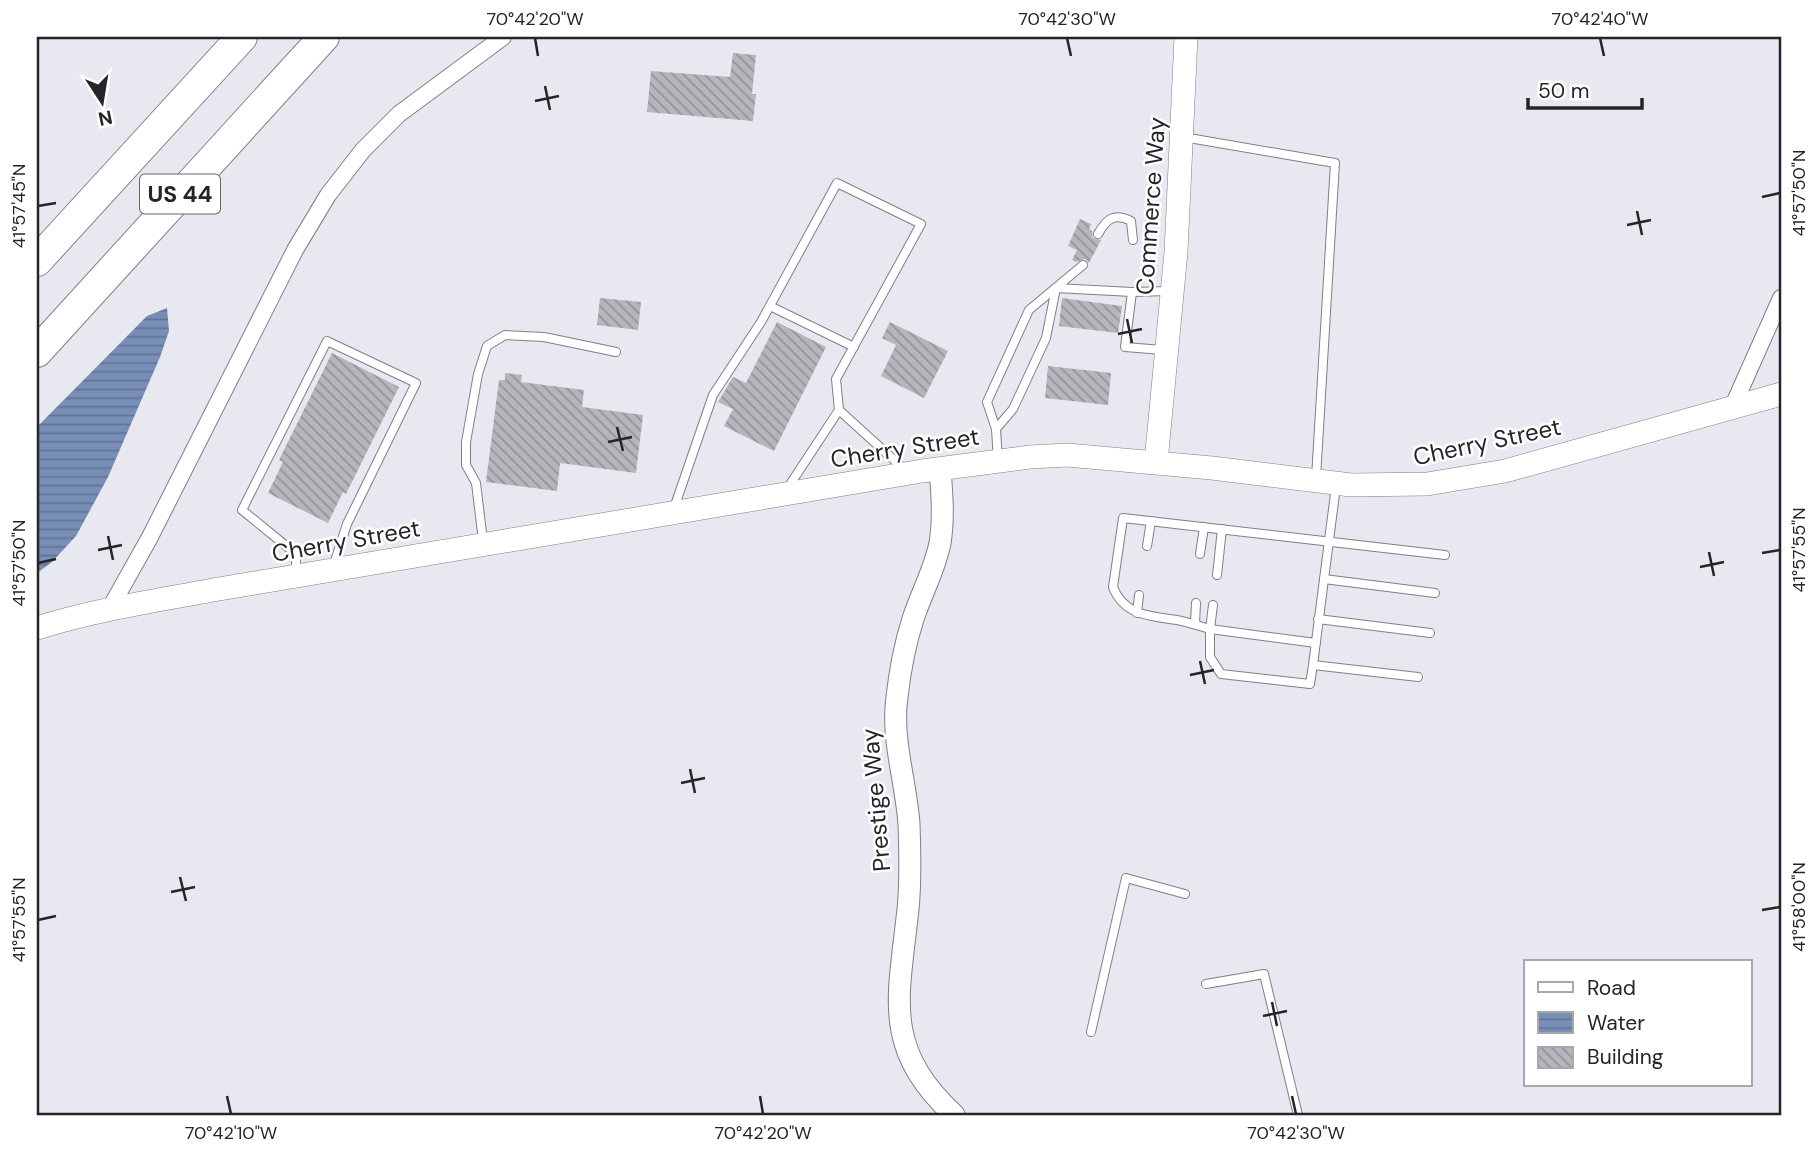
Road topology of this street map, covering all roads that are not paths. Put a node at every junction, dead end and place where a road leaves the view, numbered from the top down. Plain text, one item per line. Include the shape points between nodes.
1 (242, 37) edge
2 (324, 37) edge
3 (503, 37) edge
4 (1186, 37) edge
5 (1182, 137) junction
6 (1098, 234) dead end
7 (1133, 240) dead end
8 (37, 261) edge
9 (1083, 265) dead end
10 (1056, 288) junction
11 (1172, 291) junction
12 (1132, 292) junction
13 (1781, 298) edge
14 (770, 306) junction
15 (854, 347) junction
16 (1166, 350) junction
17 (37, 352) edge
18 (616, 352) dead end
19 (1781, 394) edge
20 (1732, 406) junction
21 (839, 410) junction
22 (996, 429) junction
23 (998, 461) junction
24 (1156, 462) junction
25 (940, 469) junction
26 (909, 474) junction
27 (1326, 482) junction
28 (784, 494) junction
29 (672, 513) junction
30 (1150, 521) junction
31 (1203, 527) junction
32 (1222, 529) junction
33 (1329, 540) junction
34 (483, 544) junction
35 (1147, 546) dead end
36 (1200, 554) dead end
37 (1445, 555) dead end
38 (332, 570) junction
39 (1217, 575) dead end
40 (296, 576) junction
41 (1324, 579) junction
42 (1435, 593) dead end
43 (1139, 596) dead end
44 (1196, 603) dead end
45 (1213, 605) dead end
46 (109, 610) junction
47 (1137, 613) junction
48 (1318, 619) junction
49 (1195, 624) junction
50 (37, 628) edge
51 (1210, 629) junction
52 (1430, 634) dead end
53 (1316, 643) junction
54 (1313, 665) junction
55 (1418, 677) dead end
56 (1185, 894) dead end
57 (1206, 984) dead end
58 (1091, 1032) dead end
59 (954, 1115) edge
60 (1298, 1115) edge

1 - 8 highway, US 44
2 - 17 highway, US 44
3 - 46 street via 399,114 328,195 295,250
4 - 5 main road, Commerce Way
5 - 11 main road, Commerce Way
5 - 27 lane via 1335,163
6 - 7 lane via 1104,223 1122,217 1131,221
9 - 10 lane
10 - 12 lane
10 - 22 lane via 1046,338 1013,409
10 - 22 lane via 1029,310 987,402
11 - 12 lane
11 - 16 main road, Commerce Way
12 - 16 lane via 1125,347
13 - 20 street
14 - 15 lane
14 - 15 lane via 837,183 921,224
14 - 29 lane via 713,395
15 - 21 lane via 836,379
16 - 24 main road, Commerce Way
18 - 34 lane via 544,337 505,335 487,346 466,442 466,465 476,483
19 - 20 main road, Cherry Street
20 - 27 main road, Cherry Street via 1475,477 1395,486
21 - 26 lane
21 - 28 lane
22 - 23 lane
23 - 24 main road, Cherry Street via 1067,455
23 - 25 main road, Cherry Street
24 - 27 main road, Cherry Street
25 - 26 main road, Cherry Street
25 - 59 street, Prestige Way via 940,544 903,655 895,712 910,850 898,1003 916,1070
26 - 28 main road, Cherry Street
27 - 33 lane
28 - 29 main road, Cherry Street
29 - 34 main road, Cherry Street
30 - 31 lane
30 - 35 lane
30 - 47 lane via 1123,518 1114,587 1126,606
31 - 32 lane
31 - 36 lane
32 - 33 lane
32 - 39 lane
33 - 37 lane
33 - 41 lane
34 - 38 main road, Cherry Street
38 - 40 main road, Cherry Street
38 - 40 lane via 347,524 416,383 327,341 242,510 296,554
40 - 46 main road, Cherry Street
41 - 42 lane
41 - 48 lane
43 - 47 lane
44 - 49 lane
45 - 51 lane
46 - 50 main road, Cherry Street
47 - 49 lane
48 - 52 lane
48 - 53 lane
49 - 51 lane
51 - 53 lane
51 - 54 lane via 1210,657 1221,674 1310,684
53 - 54 lane
54 - 55 lane
56 - 58 lane via 1126,878
57 - 60 lane via 1264,974

